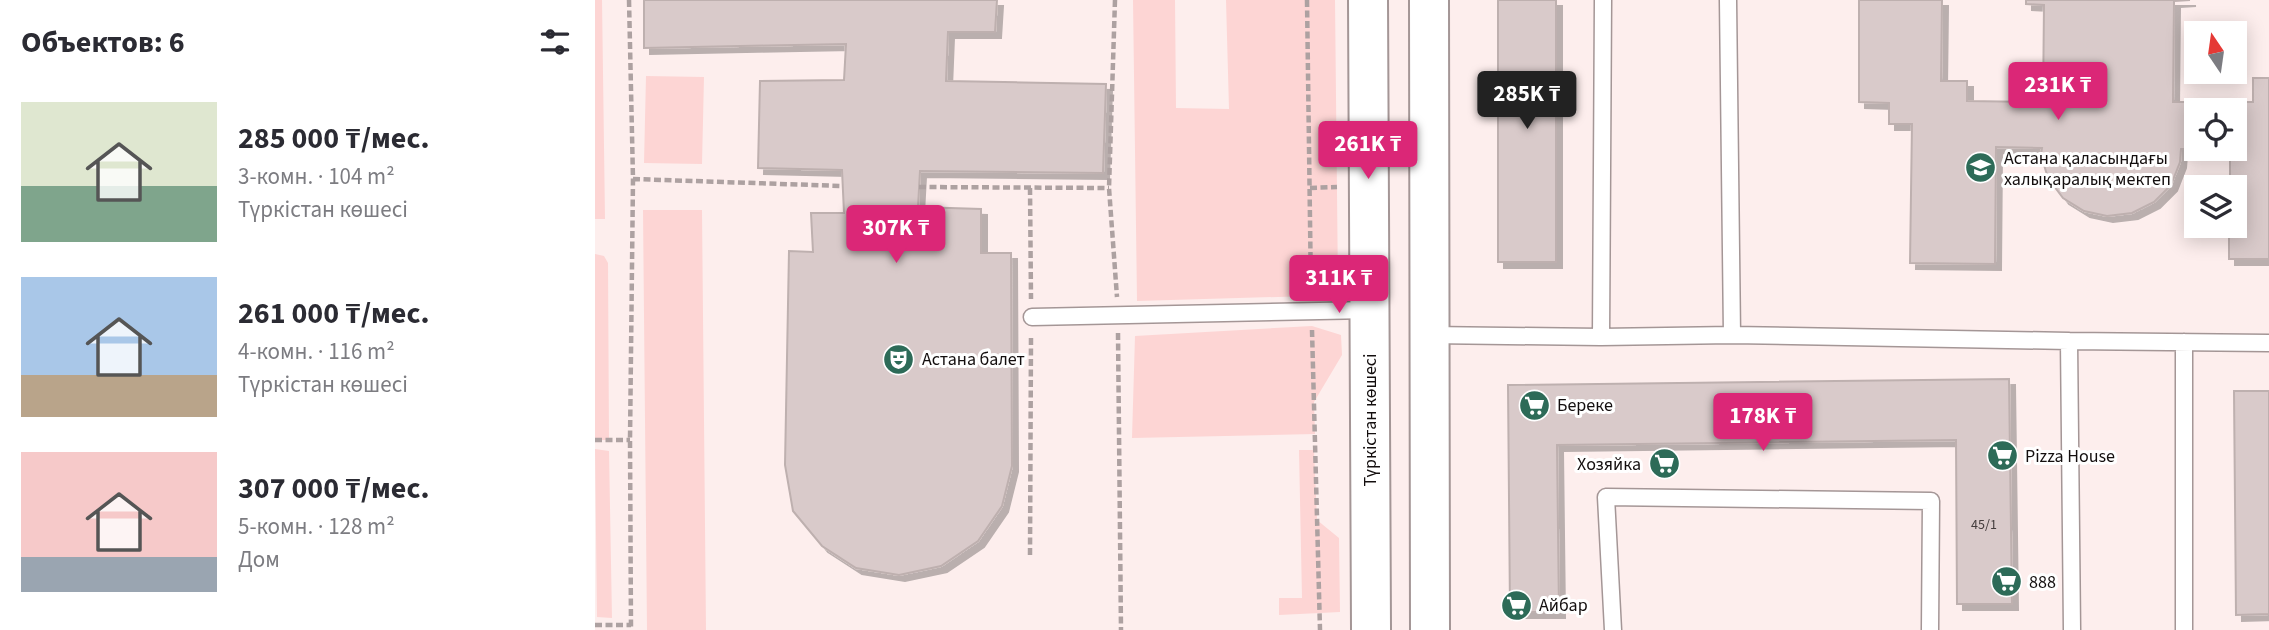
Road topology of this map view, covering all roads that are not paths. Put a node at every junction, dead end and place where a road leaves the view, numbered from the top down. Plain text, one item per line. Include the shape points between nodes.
1 (1369, 0) edge
2 (1429, 0) edge
3 (1603, 0) edge
4 (1728, 0) edge
5 (1369, 114) junction
6 (1429, 158) junction
7 (1369, 235) junction
8 (1429, 251) junction
9 (1369, 310) junction
10 (1031, 317) road end
11 (1429, 335) junction
12 (1732, 335) junction
13 (1601, 337) junction
14 (2069, 341) junction
15 (2184, 342) junction
16 (2269, 342) edge
17 (1371, 630) edge
18 (1430, 630) edge
19 (1613, 630) edge
20 (1930, 630) edge
21 (2072, 630) edge
22 (2184, 630) edge

1 - 5 main road, Түркістан көшесі
2 - 6 main road
3 - 13 lane
4 - 12 lane
5 - 6 main road via 1378,153 1403,162
5 - 7 main road, Түркістан көшесі
6 - 8 main road
7 - 8 main road via 1398,217 1417,223
7 - 9 main road, Түркістан көшесі
8 - 11 main road
9 - 10 lane
9 - 17 main road, Түркістан көшесі
11 - 13 lane
11 - 18 main road
12 - 13 lane
12 - 14 lane
14 - 15 lane
14 - 21 lane
15 - 16 lane
15 - 22 lane
19 - 20 lane via 1607,497 1931,501

